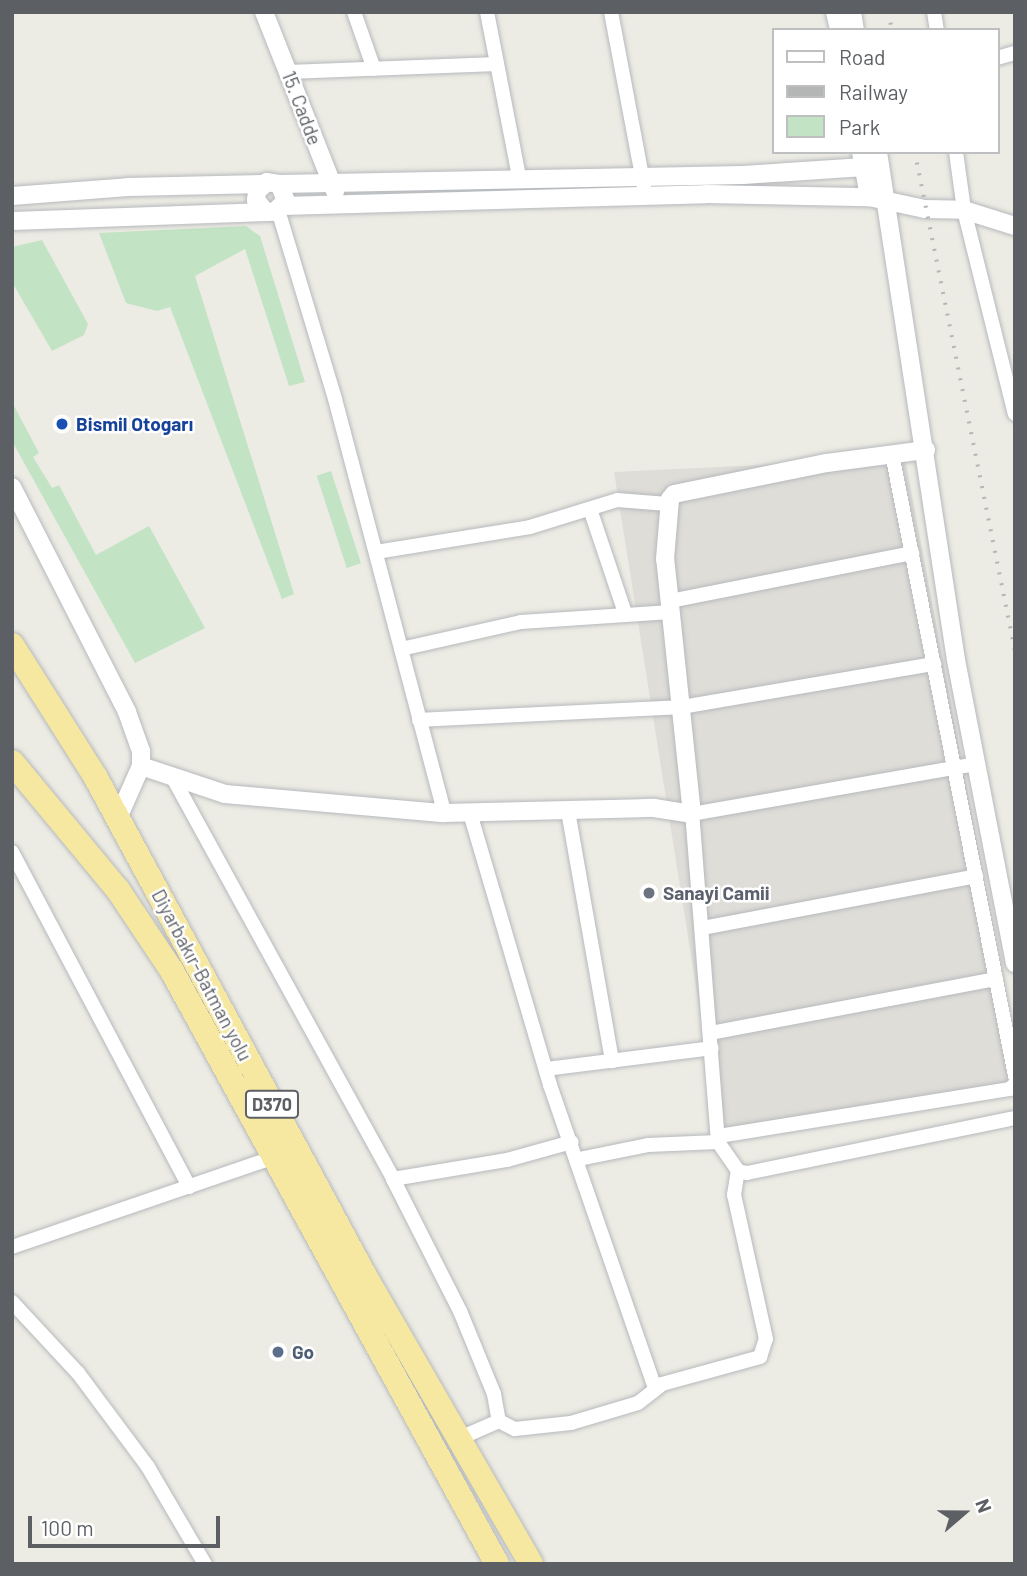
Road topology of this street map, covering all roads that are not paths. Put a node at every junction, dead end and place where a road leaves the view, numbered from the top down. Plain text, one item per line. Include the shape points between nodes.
1 (264, 12) edge
2 (354, 12) edge
3 (487, 12) edge
4 (611, 12) edge
5 (497, 64) junction
6 (374, 69) junction
7 (288, 72) junction
8 (956, 154) edge
9 (870, 159) edge
10 (520, 181) junction
11 (332, 183) junction
12 (271, 184) junction
13 (644, 187) junction
14 (12, 196) edge
15 (869, 197) junction
16 (887, 203) junction
17 (340, 204) junction
18 (275, 208) junction
19 (964, 210) junction
20 (12, 221) edge
21 (1015, 226) edge
22 (1011, 378) edge
23 (1015, 414) edge
24 (926, 450) junction
25 (892, 454) junction
26 (12, 487) edge
27 (668, 504) junction
28 (590, 509) junction
29 (376, 552) junction
30 (912, 554) junction
31 (670, 606) junction
32 (625, 613) junction
33 (12, 645) edge
34 (401, 649) junction
35 (12, 655) edge
36 (934, 664) junction
37 (30, 673) junction
38 (682, 707) junction
39 (419, 720) junction
40 (12, 762) edge
41 (976, 764) junction
42 (141, 766) junction
43 (955, 768) junction
44 (174, 780) junction
45 (568, 811) junction
46 (444, 813) junction
47 (470, 813) junction
48 (692, 814) junction
49 (118, 818) junction
50 (12, 852) edge
51 (976, 876) junction
52 (702, 928) junction
53 (1015, 964) edge
54 (996, 979) junction
55 (710, 1033) junction
56 (712, 1048) junction
57 (612, 1061) junction
58 (546, 1069) junction
59 (1015, 1076) edge
60 (1015, 1084) edge
61 (1015, 1118) edge
62 (718, 1139) junction
63 (572, 1142) junction
64 (272, 1158) junction
65 (579, 1159) junction
66 (738, 1171) junction
67 (393, 1178) junction
68 (188, 1187) junction
69 (12, 1247) edge
70 (12, 1302) edge
71 (655, 1388) junction
72 (499, 1421) junction
73 (460, 1438) junction
74 (205, 1564) edge
75 (497, 1564) edge
76 (531, 1564) edge

1 - 7 street, 15. Cadde
2 - 6 street
3 - 5 street
4 - 13 street
5 - 6 street
5 - 10 street
6 - 7 street
7 - 11 street, 15. Cadde
8 - 19 street
9 - 13 street
9 - 15 street
9 - 16 street
10 - 11 street
10 - 13 street
11 - 12 street
11 - 17 street, 15. Cadde
12 - 14 street via 128,187
12 - 18 street via 285,191
12 - 18 street via 256,200
13 - 15 street
13 - 17 street
15 - 16 street
16 - 19 street
16 - 24 street
17 - 18 street
18 - 20 street
18 - 29 street
19 - 21 street
19 - 22 street
22 - 23 street
24 - 25 street
24 - 41 street
25 - 27 street via 674,494
25 - 30 street
26 - 42 street via 127,712 141,751
27 - 28 street via 628,499
27 - 31 street via 665,559
28 - 29 street via 509,531
28 - 32 street
29 - 34 street
30 - 31 street
30 - 36 street
31 - 32 street
31 - 38 street
32 - 34 street via 521,622
33 - 37 highway, Diyarbakır-Batman yolu / D370
34 - 39 street
35 - 37 highway
36 - 38 street
36 - 43 street
37 - 49 highway, Diyarbakır-Batman yolu / D370
38 - 39 street
38 - 48 street
39 - 46 street
40 - 64 highway, Diyarbakır-Batman yolu / D370 via 118,890 149,936
41 - 43 street
41 - 53 street
42 - 44 street
42 - 49 street
43 - 48 street
43 - 51 street
44 - 46 street via 225,793
44 - 67 street
45 - 47 street
45 - 48 street via 654,808
45 - 57 street
46 - 47 street
47 - 58 street
48 - 52 street
49 - 73 highway, Diyarbakır-Batman yolu / D370 via 365,1276
50 - 68 street
51 - 52 street
51 - 54 street
52 - 55 street
54 - 55 street
54 - 59 street
55 - 56 street
56 - 57 street
56 - 62 street
57 - 58 street
58 - 63 street
60 - 62 street via 1010,1089
61 - 66 street via 747,1173
62 - 65 street
62 - 66 street
63 - 65 street
63 - 67 street via 508,1160
64 - 68 street
64 - 75 highway, Diyarbakır-Batman yolu / D370
65 - 71 street
66 - 71 street via 734,1195 765,1348 752,1361
67 - 72 street via 460,1311 494,1394
68 - 69 street
70 - 74 street via 78,1373 148,1467
71 - 72 street via 638,1403 571,1423 515,1429
72 - 73 street
73 - 76 highway, Diyarbakır-Batman yolu / D370

